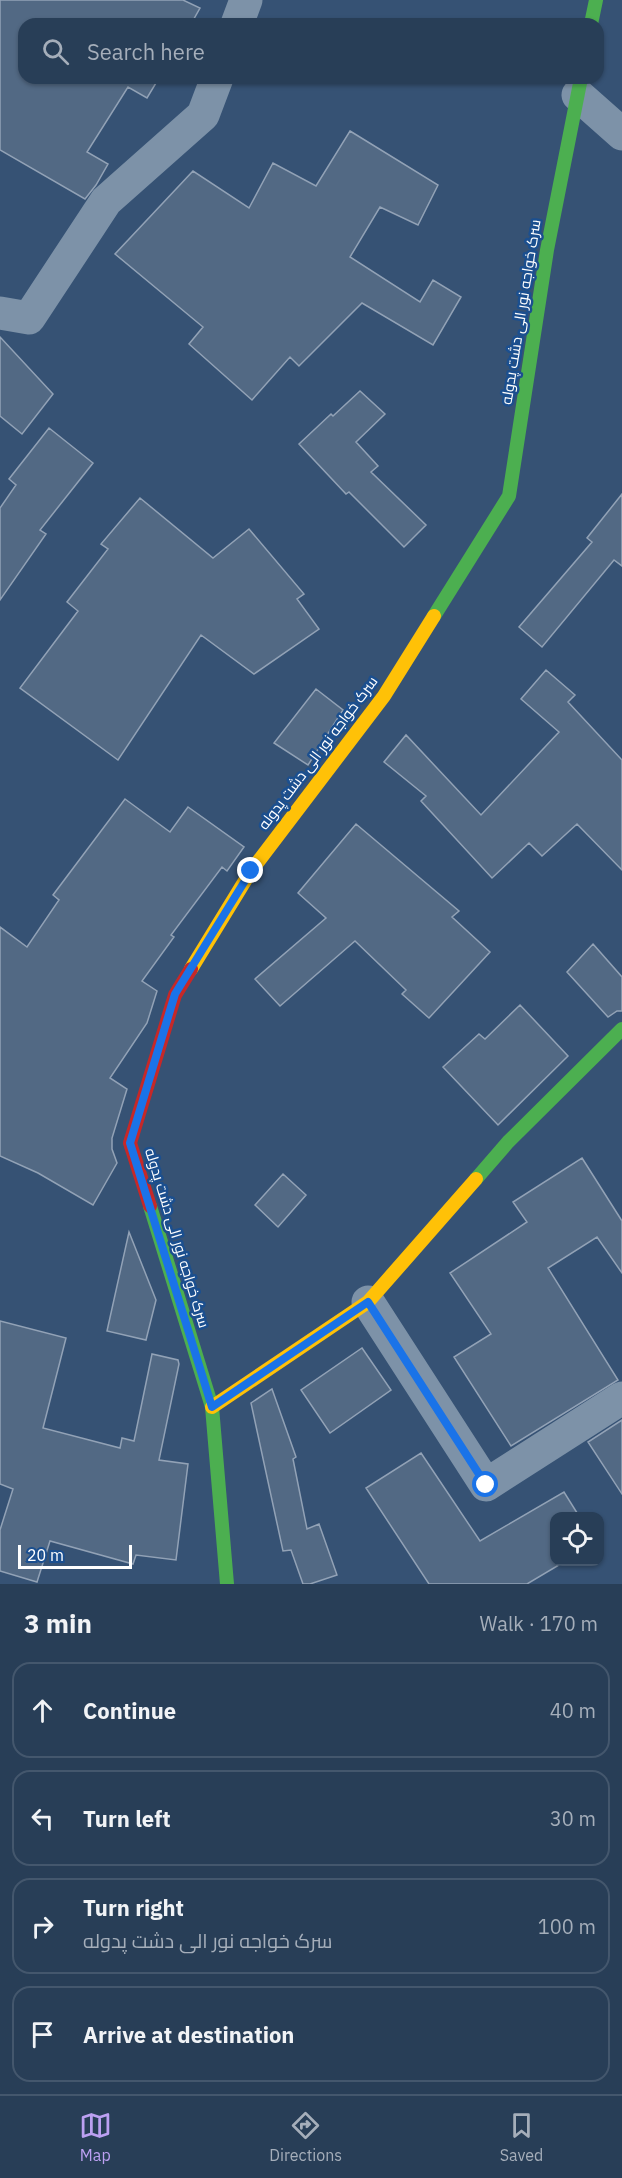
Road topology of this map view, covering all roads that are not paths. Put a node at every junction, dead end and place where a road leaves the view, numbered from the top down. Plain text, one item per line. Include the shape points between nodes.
1 (246, 0) edge
2 (596, 0) edge
3 (239, 18) edge
4 (592, 18) edge
5 (215, 84) edge
6 (580, 86) edge
7 (622, 134) edge
8 (0, 314) edge
9 (622, 1029) edge
10 (368, 1302) junction
11 (622, 1398) edge
12 (212, 1407) junction
13 (227, 1584) edge

1 - 3 street
2 - 4 main road
5 - 8 street via 203,115 106,201 28,318
6 - 7 street
6 - 12 main road, سرک خواجه نور الی دشت پدوله via 547,250 509,496 384,696 251,871 175,994 130,1143
9 - 10 main road via 508,1142
10 - 11 street via 486,1485
10 - 12 main road
12 - 13 main road, سرک خواجه نور الی دشت پدوله

